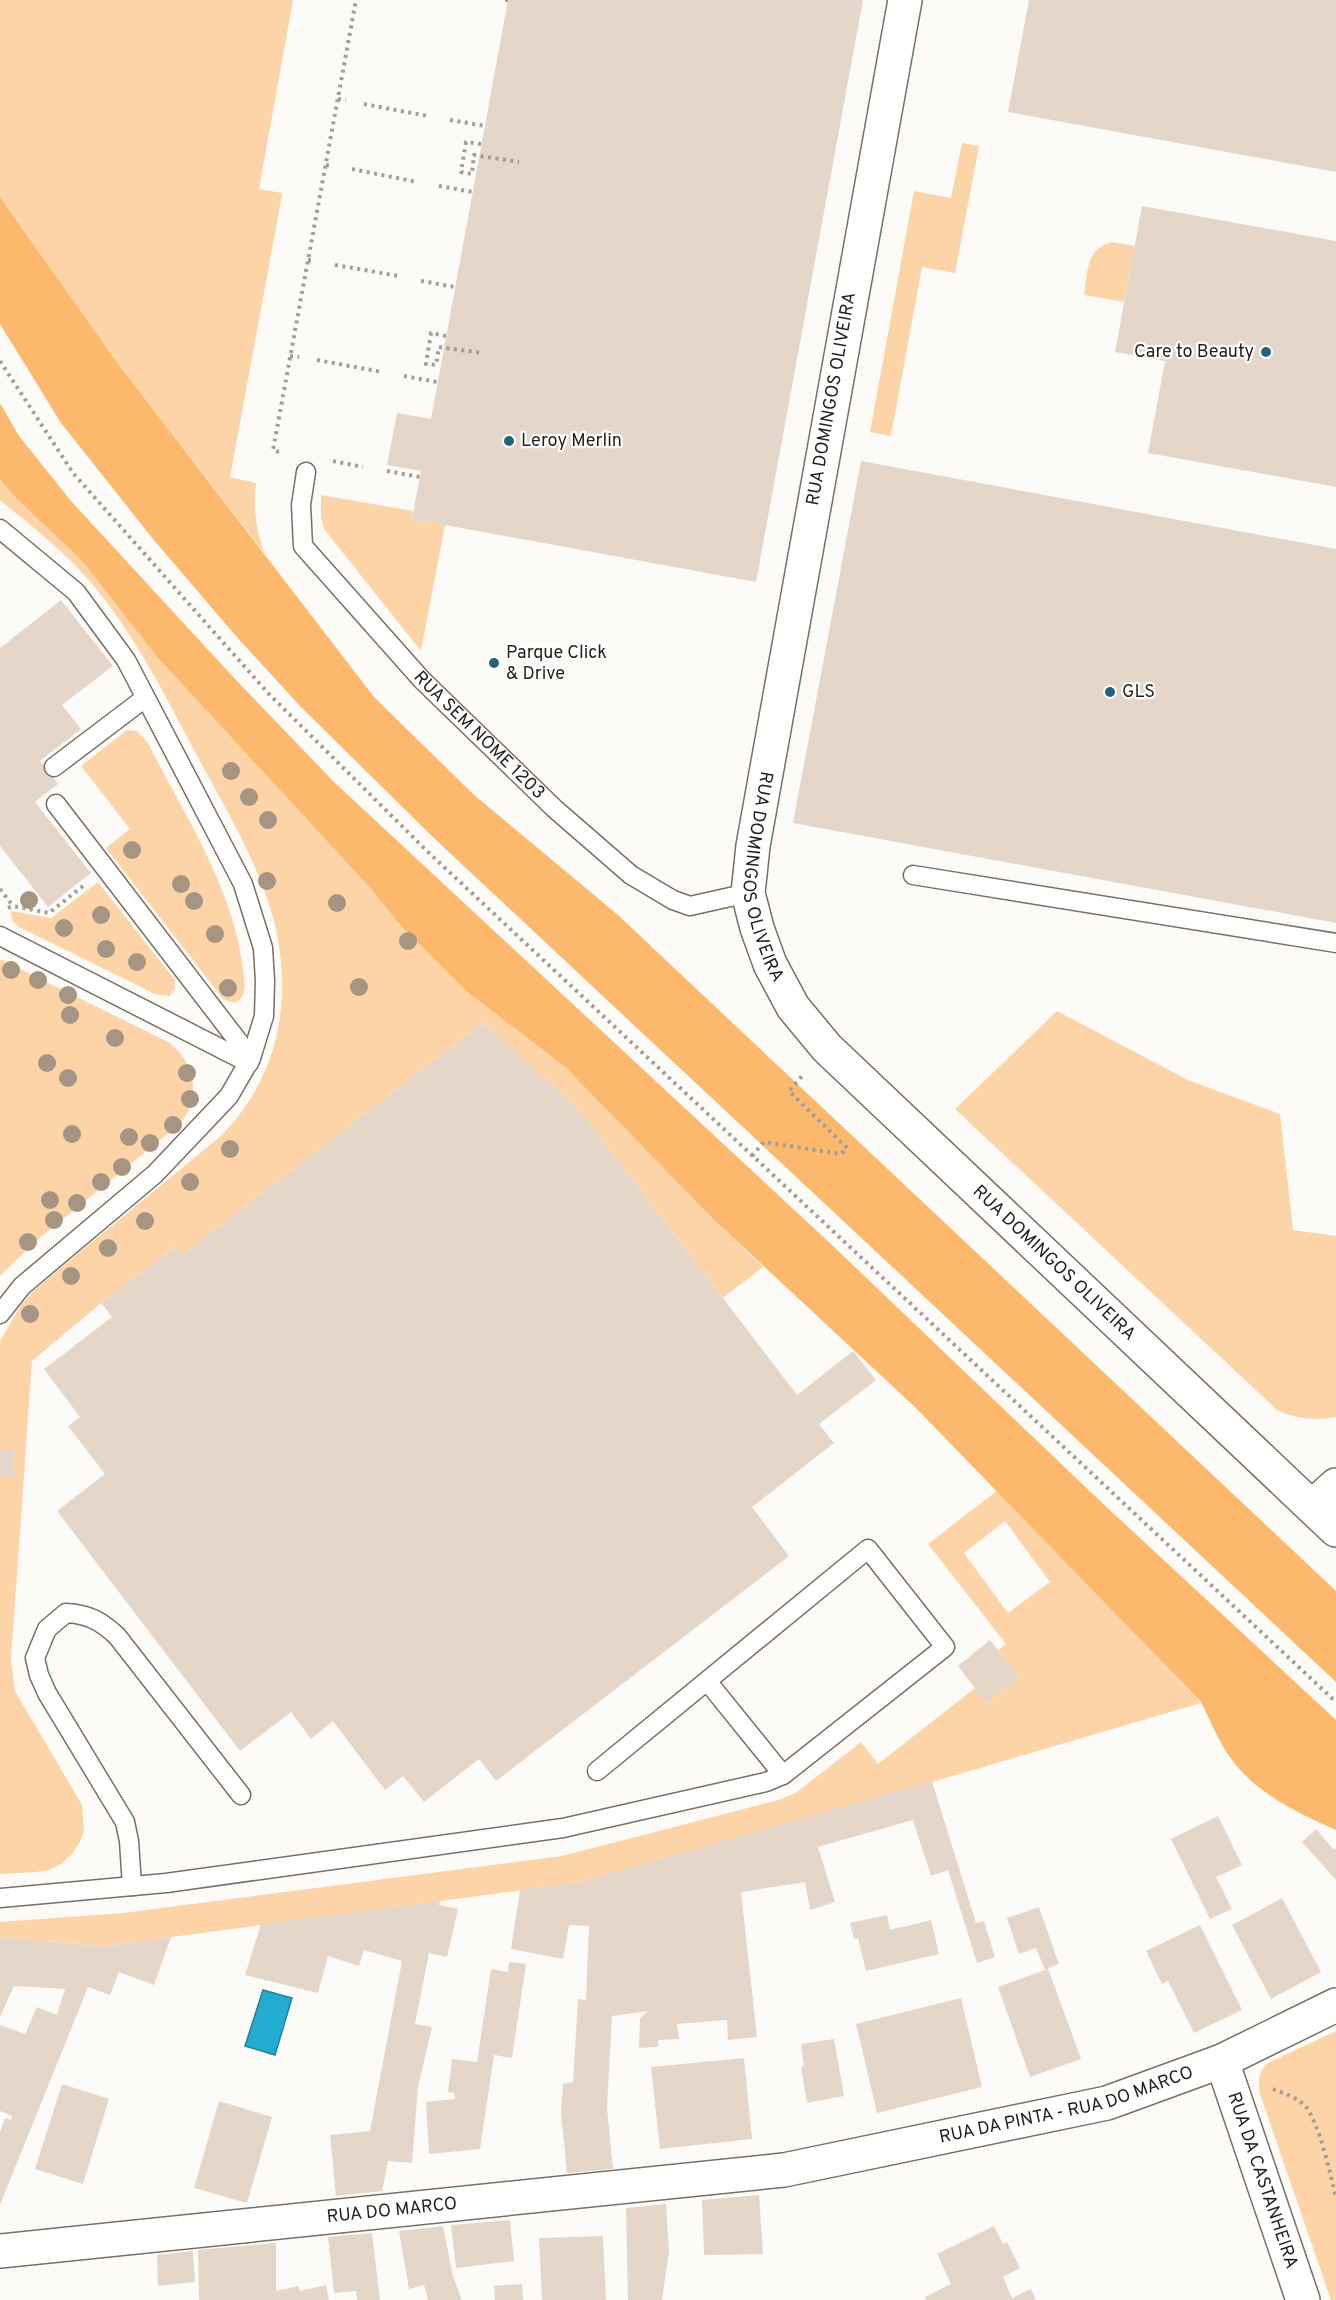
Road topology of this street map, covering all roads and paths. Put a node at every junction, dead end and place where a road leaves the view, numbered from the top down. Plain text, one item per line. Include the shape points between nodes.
1 (356, 0) edge
2 (905, 0) edge
3 (338, 99) junction
4 (346, 100) dead end
5 (364, 104) dead end
6 (428, 116) dead end
7 (450, 120) dead end
8 (484, 126) dead end
9 (481, 144) dead end
10 (519, 162) dead end
11 (326, 165) junction
12 (333, 166) dead end
13 (352, 169) dead end
14 (417, 182) dead end
15 (439, 186) dead end
16 (473, 192) dead end
17 (308, 260) junction
18 (315, 261) dead end
19 (335, 265) dead end
20 (399, 276) dead end
21 (421, 281) dead end
22 (455, 287) dead end
23 (446, 336) dead end
24 (483, 353) dead end
25 (290, 356) junction
26 (299, 357) dead end
27 (317, 360) dead end
28 (0, 361) edge
29 (382, 372) dead end
30 (404, 376) dead end
31 (437, 382) dead end
32 (279, 452) dead end
33 (306, 471) dead end
34 (387, 471) dead end
35 (420, 477) dead end
36 (0, 529) edge
37 (145, 698) junction
38 (54, 767) dead end
39 (56, 804) dead end
40 (105, 869) junction
41 (913, 875) dead end
42 (0, 889) edge
43 (748, 893) junction
44 (13, 906) junction
45 (5, 910) dead end
46 (0, 936) edge
47 (1336, 943) edge
48 (250, 1060) junction
49 (803, 1075) dead end
50 (753, 1156) junction
51 (0, 1314) edge
52 (1336, 1485) edge
53 (1312, 1507) junction
54 (1336, 1530) edge
55 (707, 1681) junction
56 (1336, 1702) edge
57 (597, 1771) dead end
58 (783, 1775) junction
59 (241, 1796) dead end
60 (132, 1886) junction
61 (0, 1898) edge
62 (1336, 2006) edge
63 (1226, 2073) junction
64 (784, 2170) joint
65 (1336, 2197) edge
66 (0, 2251) edge
67 (1303, 2300) edge

1 - 3 path
2 - 43 street, RUA DOMINGOS OLIVEIRA via 778,700
3 - 4 path
3 - 11 path
5 - 6 path
7 - 8 path
9 - 10 path via 466,141 461,172 472,174 474,155
11 - 12 path
11 - 17 path
13 - 14 path
15 - 16 path
17 - 18 path
17 - 25 path
19 - 20 path
21 - 22 path
23 - 24 path via 431,333 426,364 436,365 439,347
25 - 26 path
25 - 32 path via 273,450
27 - 29 path
28 - 50 path via 73,473 268,693 428,852
30 - 31 path
33 - 43 lane, RUA SEM NOME 1203 via 301,505 303,546 422,680 546,800 631,875 673,900 690,906
34 - 35 path
36 - 37 lane via 76,592 126,660
37 - 38 lane
37 - 48 lane via 243,884 263,948 264,1016
39 - 40 lane
40 - 44 path via 49,913
40 - 48 lane
41 - 47 lane
42 - 44 path
43 - 53 street, RUA DOMINGOS OLIVEIRA via 770,964 793,1007 827,1048
44 - 45 path
46 - 48 lane
48 - 51 lane via 229,1096 155,1174 22,1286
49 - 50 path via 789,1091 847,1148 841,1154 765,1142
50 - 56 path
52 - 53 street
53 - 54 street, RUA DOMINGOS OLIVEIRA
55 - 57 lane
55 - 58 lane
55 - 58 lane via 868,1549 945,1647
58 - 60 lane via 563,1828
59 - 60 lane via 117,1636 102,1622 84,1614 66,1613 47,1629 36,1658 39,1675 125,1822
60 - 61 lane
62 - 63 street, RUA DA PINTA - RUA DO MARCO
63 - 64 street, RUA DA PINTA - RUA DO MARCO via 1107,2103
63 - 65 path via 1286,2094 1305,2106 1315,2125
63 - 67 street, RUA DA CASTANHEIRA
64 - 66 street, RUA DO MARCO

